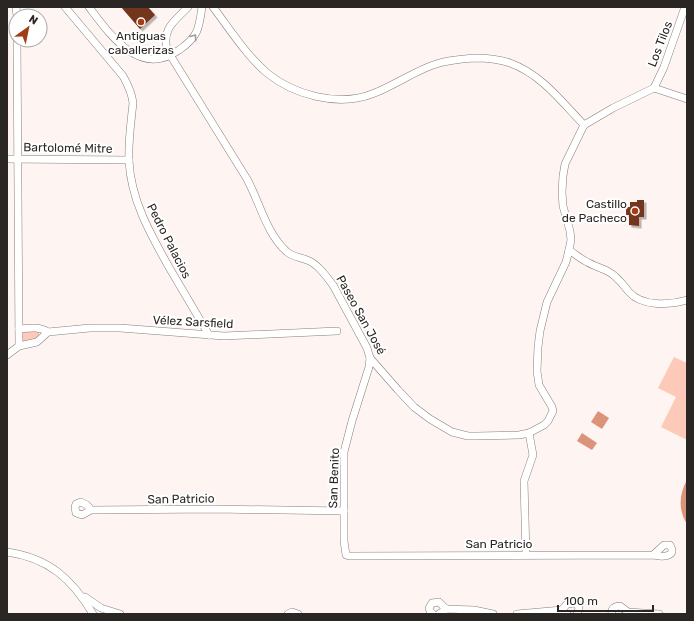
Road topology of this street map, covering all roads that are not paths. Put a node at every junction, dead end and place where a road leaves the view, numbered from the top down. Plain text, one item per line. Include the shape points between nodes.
1 (65, 7) edge
2 (89, 7) edge
3 (188, 7) edge
4 (202, 7) edge
5 (213, 7) edge
6 (684, 7) edge
7 (17, 48) edge
8 (171, 56) junction
9 (654, 88) junction
10 (687, 99) edge
11 (584, 125) junction
12 (7, 159) edge
13 (18, 159) junction
14 (129, 160) junction
15 (569, 250) junction
16 (687, 300) edge
17 (19, 329) junction
18 (337, 331) dead end
19 (48, 332) junction
20 (209, 335) junction
21 (19, 346) junction
22 (7, 356) edge
23 (370, 358) junction
24 (529, 433) junction
25 (91, 510) dead end
26 (344, 511) junction
27 (7, 552) edge
28 (346, 555) joint
29 (526, 555) junction
30 (652, 555) dead end
31 (81, 595) junction
32 (446, 609) junction
33 (565, 612) edge
34 (627, 613) edge
35 (93, 614) edge
36 (120, 614) edge
37 (288, 614) edge
38 (298, 614) edge
39 (433, 614) edge
40 (439, 614) edge
41 (493, 614) edge
42 (517, 614) edge
43 (577, 614) edge
44 (612, 614) edge
45 (659, 614) edge

1 - 14 street, Pedro Palacios via 128,84 133,103
2 - 8 street via 126,49 136,55 154,60
3 - 8 street, Paseo San José via 166,31 165,40
8 -> 4 street via 194,38 198,31
5 - 11 street via 266,72 293,89 313,96 338,100 354,99 372,94 435,64 458,59 483,58 509,62 530,73 552,91
6 - 9 street, Los Tilos via 666,62
7 - 13 street
8 - 23 street, Paseo San José via 248,179 266,222 279,244 288,253 314,264 326,276 367,348
9 - 10 street
9 - 11 street
11 - 15 street via 565,164 562,182 563,206 571,240
12 - 13 street, Bartolomé Mitre
13 - 14 street, Bartolomé Mitre
13 - 17 street
14 - 20 street, Pedro Palacios via 142,216
15 - 16 street via 609,272 629,293 641,300 675,303
15 - 24 street via 547,302 538,347 539,384 553,412 548,421
17 - 19 street, Vélez Sarsfield via 37,327
17 - 21 street
18 - 20 street, Vélez Sarsfield
19 - 20 street, Vélez Sarsfield via 120,328
19 - 21 street, Vélez Sarsfield via 37,342
21 - 22 street, Vélez Sarsfield
23 - 24 street, Paseo San José via 414,407 452,432 477,436
23 - 26 street, San Benito via 345,447
24 - 29 street via 533,455 524,481
25 - 26 street, San Patricio
26 - 28 street, San Benito
27 - 31 street via 34,558 45,564 66,579
28 - 29 street, San Patricio
29 - 30 street, San Patricio
31 - 35 street
31 - 36 street via 101,608
32 - 39 street via 438,602 432,603 429,608
32 - 40 street
32 - 41 street
33 - 42 street
33 - 43 street via 567,604 574,603 578,605
34 - 44 street via 623,607 616,606 612,609
34 - 45 street
37 - 38 street

